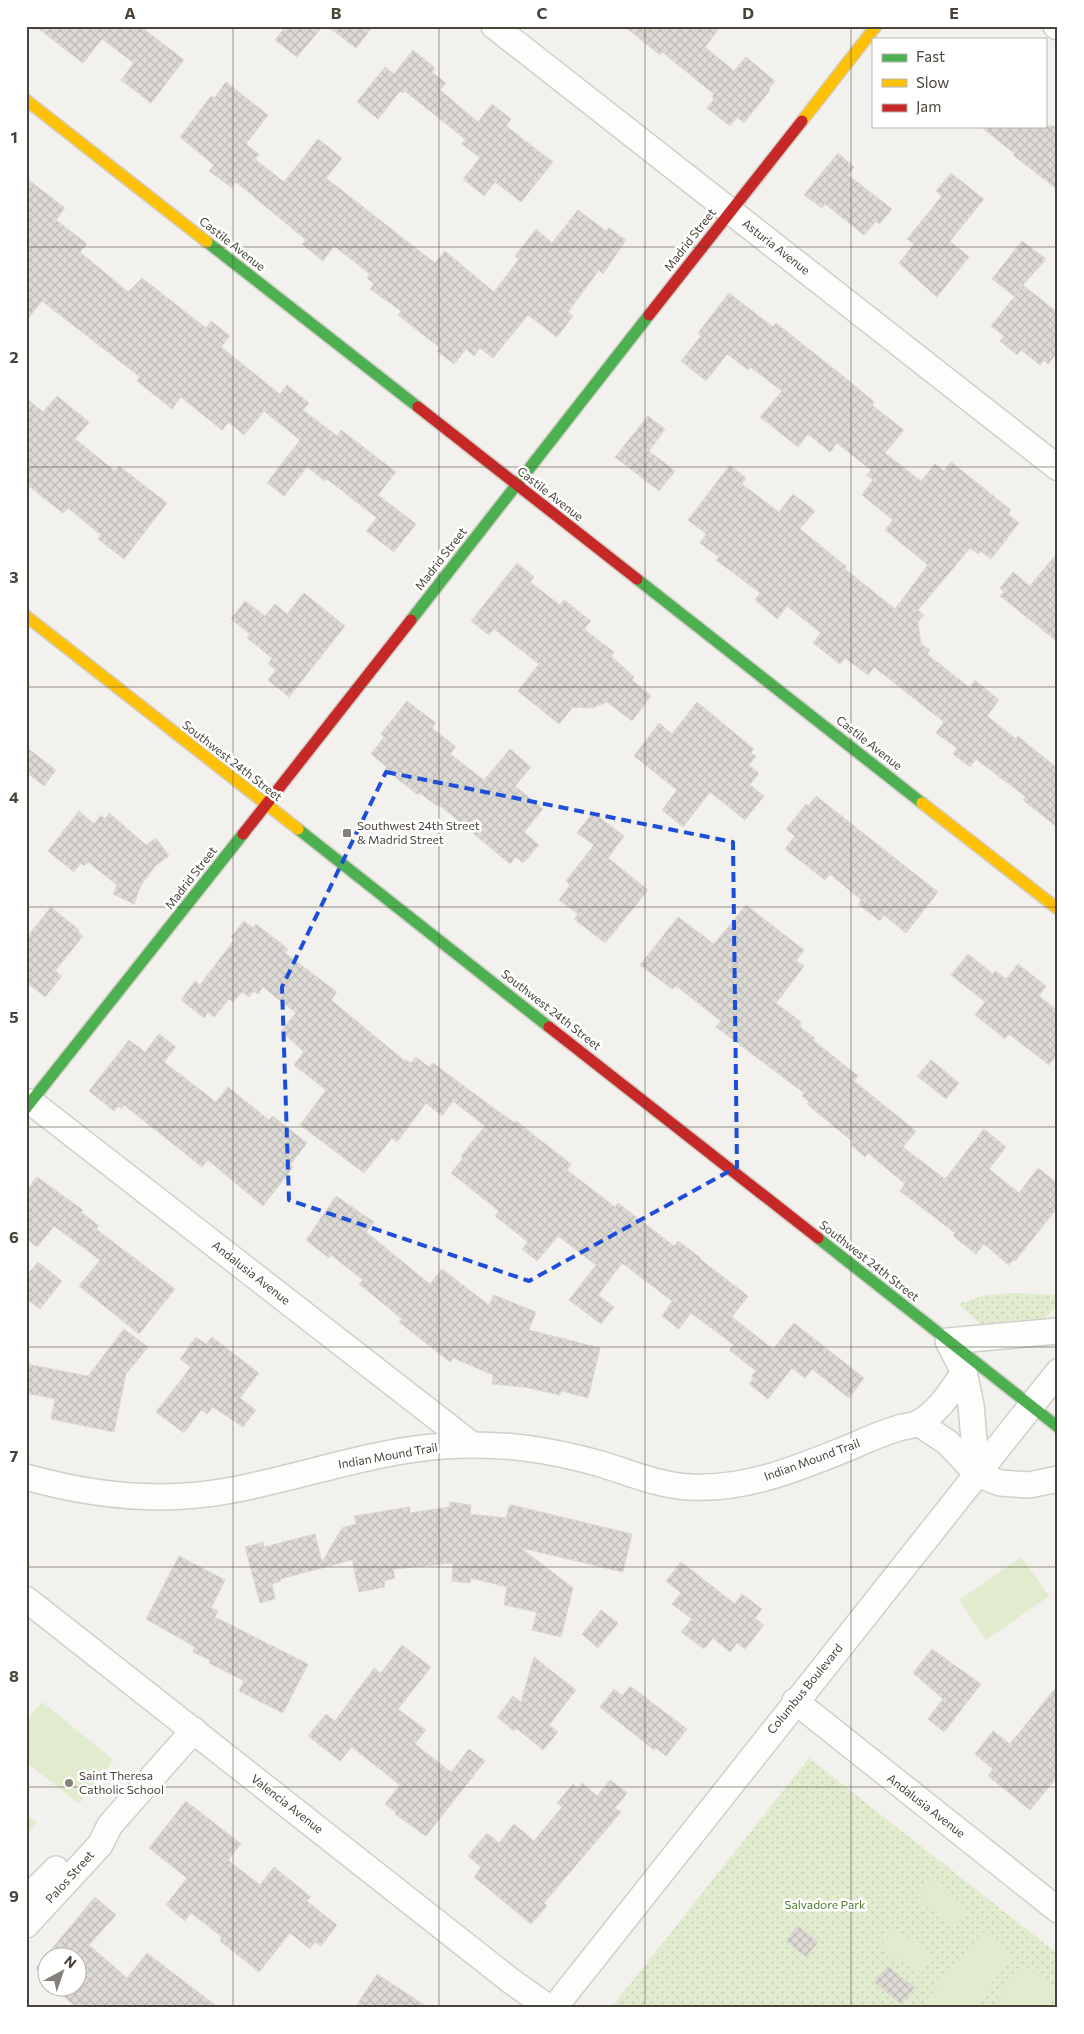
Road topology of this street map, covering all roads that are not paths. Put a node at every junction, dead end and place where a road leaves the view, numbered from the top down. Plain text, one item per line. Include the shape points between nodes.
1 (494, 26) edge
2 (876, 26) edge
3 (26, 100) edge
4 (730, 211) junction
5 (1058, 468) edge
6 (517, 485) junction
7 (26, 616) edge
8 (266, 805) junction
9 (1058, 908) edge
10 (29, 1105) edge
11 (1058, 1331) edge
12 (948, 1341) junction
13 (964, 1372) junction
14 (1058, 1372) edge
15 (1031, 1406) junction
16 (918, 1423) junction
17 (1058, 1427) edge
18 (472, 1444) junction
19 (977, 1474) junction
20 (26, 1477) edge
21 (1058, 1479) edge
22 (26, 1599) edge
23 (795, 1701) junction
24 (194, 1730) junction
25 (110, 1825) junction
26 (26, 1899) edge
27 (1058, 1910) edge
28 (26, 1925) edge
29 (549, 2008) edge
30 (554, 2008) edge

1 - 4 street, Asturia Avenue
2 - 4 street, Madrid Street
3 - 6 street, Castile Avenue
4 - 5 street, Asturia Avenue
4 - 6 street, Madrid Street
6 - 8 street, Madrid Street
6 - 9 street, Castile Avenue
7 - 8 street, Southwest 24th Street
8 - 10 street, Madrid Street
8 - 12 street, Southwest 24th Street
10 - 18 street, Andalusia Avenue
11 - 12 street
12 - 13 street
12 - 15 street, Southwest 24th Street
13 - 16 street, Indian Mound Trail via 942,1402
13 - 19 street via 972,1405
14 - 15 street, Columbus Boulevard
15 - 17 street, Southwest 24th Street
15 - 19 street, Columbus Boulevard
16 - 18 street, Indian Mound Trail via 790,1470 714,1488 669,1485 552,1451
16 - 19 street via 947,1442
18 - 20 street, Indian Mound Trail via 380,1455 194,1496 111,1493
19 - 21 street via 1000,1483 1029,1485
19 - 23 street, Columbus Boulevard
22 - 24 street, Valencia Avenue
23 - 27 street, Andalusia Avenue
23 - 30 street, Columbus Boulevard
24 - 25 street, Palos Street
24 - 29 street, Valencia Avenue
25 - 26 street, Palos Street via 94,1835
25 - 28 street, Palos Street via 100,1845

